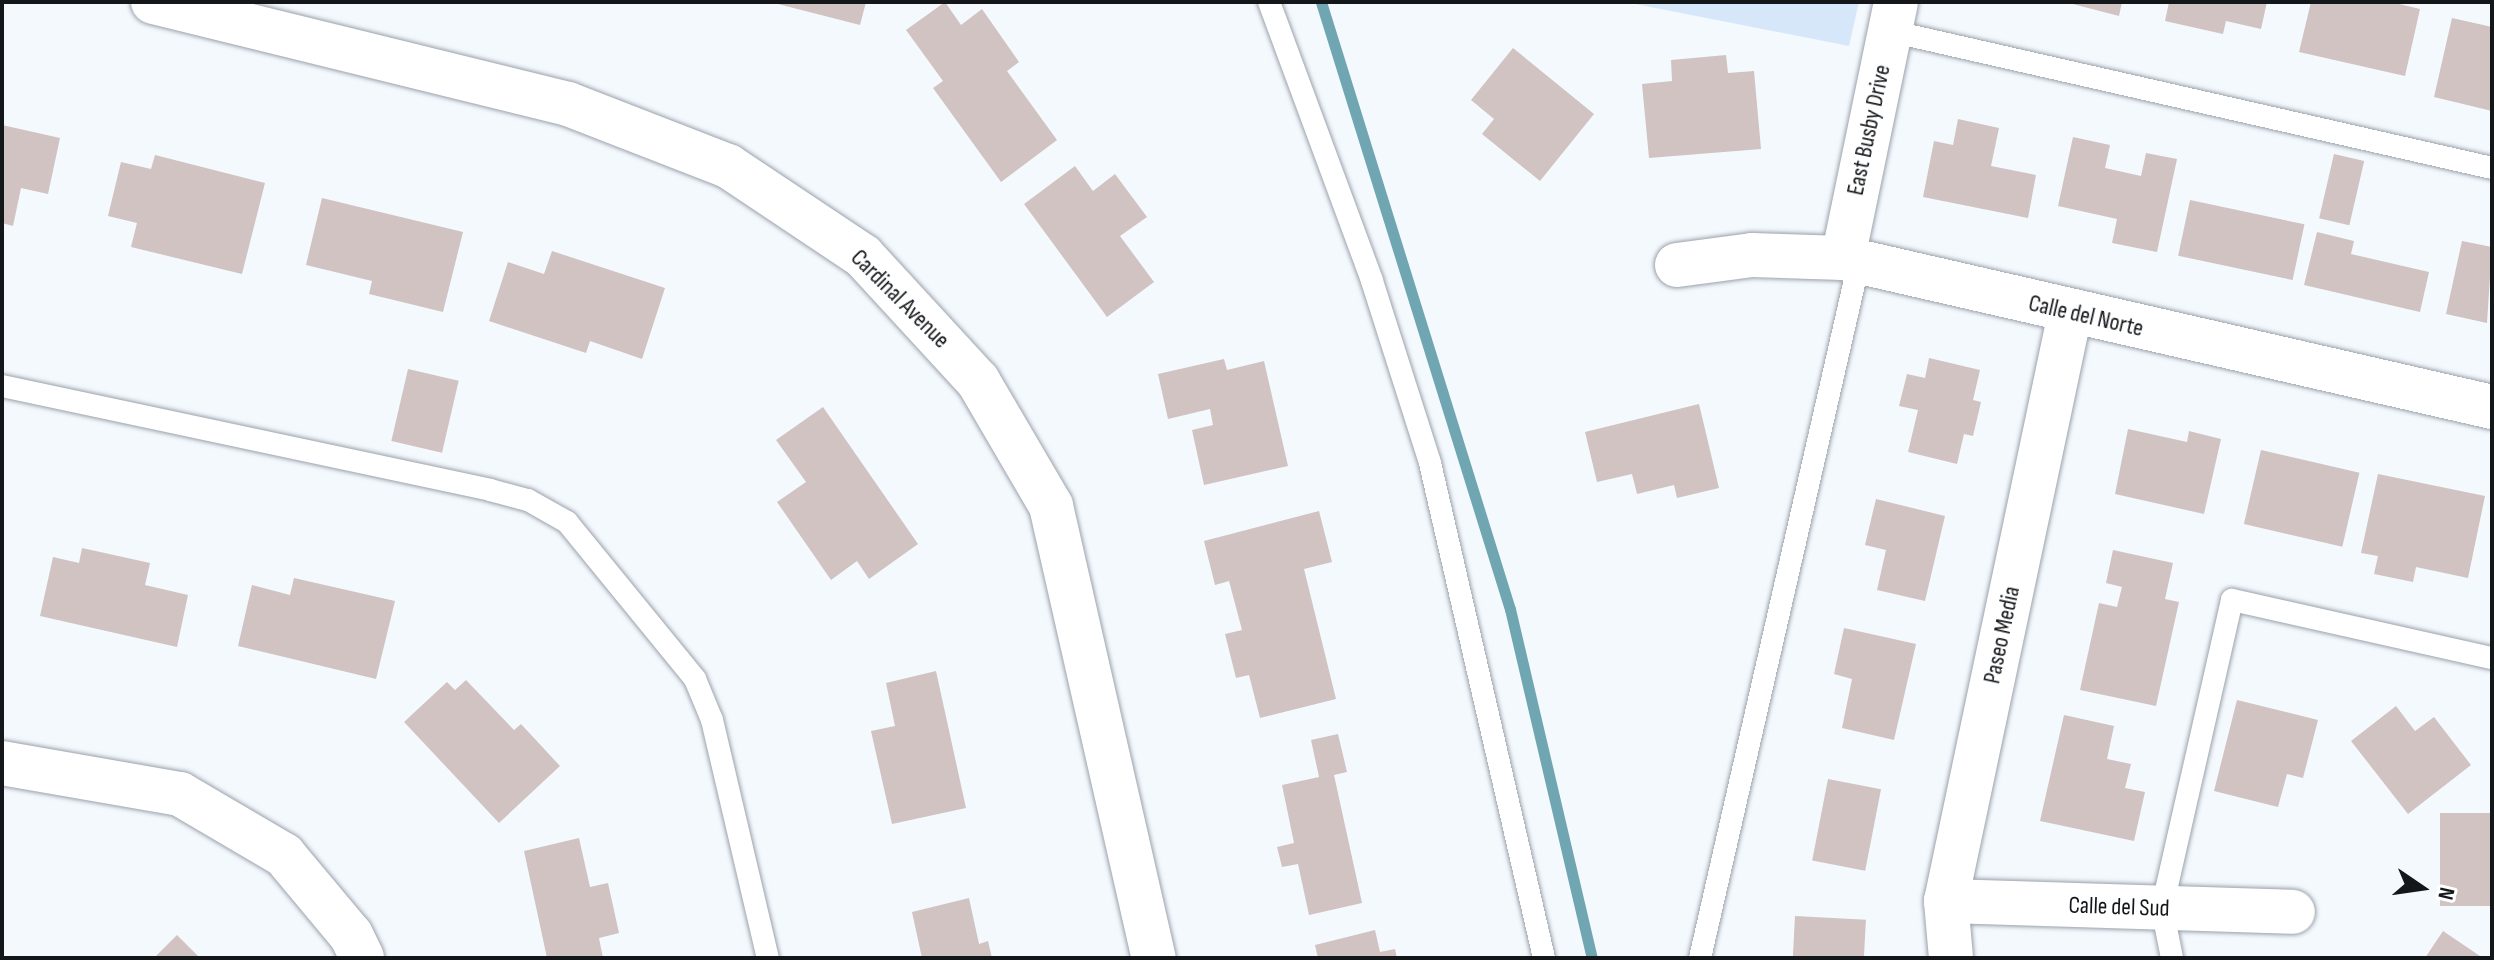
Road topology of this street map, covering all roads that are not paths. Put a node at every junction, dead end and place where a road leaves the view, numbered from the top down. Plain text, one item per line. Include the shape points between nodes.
1 (153, 2) edge
2 (1269, 2) edge
3 (1893, 16) edge
4 (2492, 168) edge
5 (1851, 260) junction
6 (1677, 265) dead end
7 (2070, 313) junction
8 (2, 386) edge
9 (2492, 407) edge
10 (2492, 658) edge
11 (2, 763) edge
12 (1946, 901) junction
13 (2162, 908) junction
14 (2293, 912) dead end
15 (362, 958) edge
16 (768, 958) edge
17 (1154, 958) edge
18 (1544, 958) edge
19 (1700, 958) edge
20 (1951, 958) edge
21 (2172, 958) edge

1 - 17 street, Cardinal Avenue via 568,104 728,166 863,256 978,381 1051,506
2 - 18 lane via 1372,281 1430,463
3 - 4 lane
3 - 5 street, East Busby Drive
5 - 6 street, Calle del Norte via 1752,255
5 - 7 street, Calle del Norte
5 - 19 lane
7 - 9 street, Calle del Norte
7 - 12 street, Paseo Media
8 - 16 lane via 490,490 528,500 567,522 695,679 712,720
10 - 13 lane via 2232,600
11 - 15 street via 180,794 284,855 351,935
12 - 13 street, Calle del Sud
12 - 20 street, Paseo Media
13 - 14 street, Calle del Sud
13 - 21 lane

